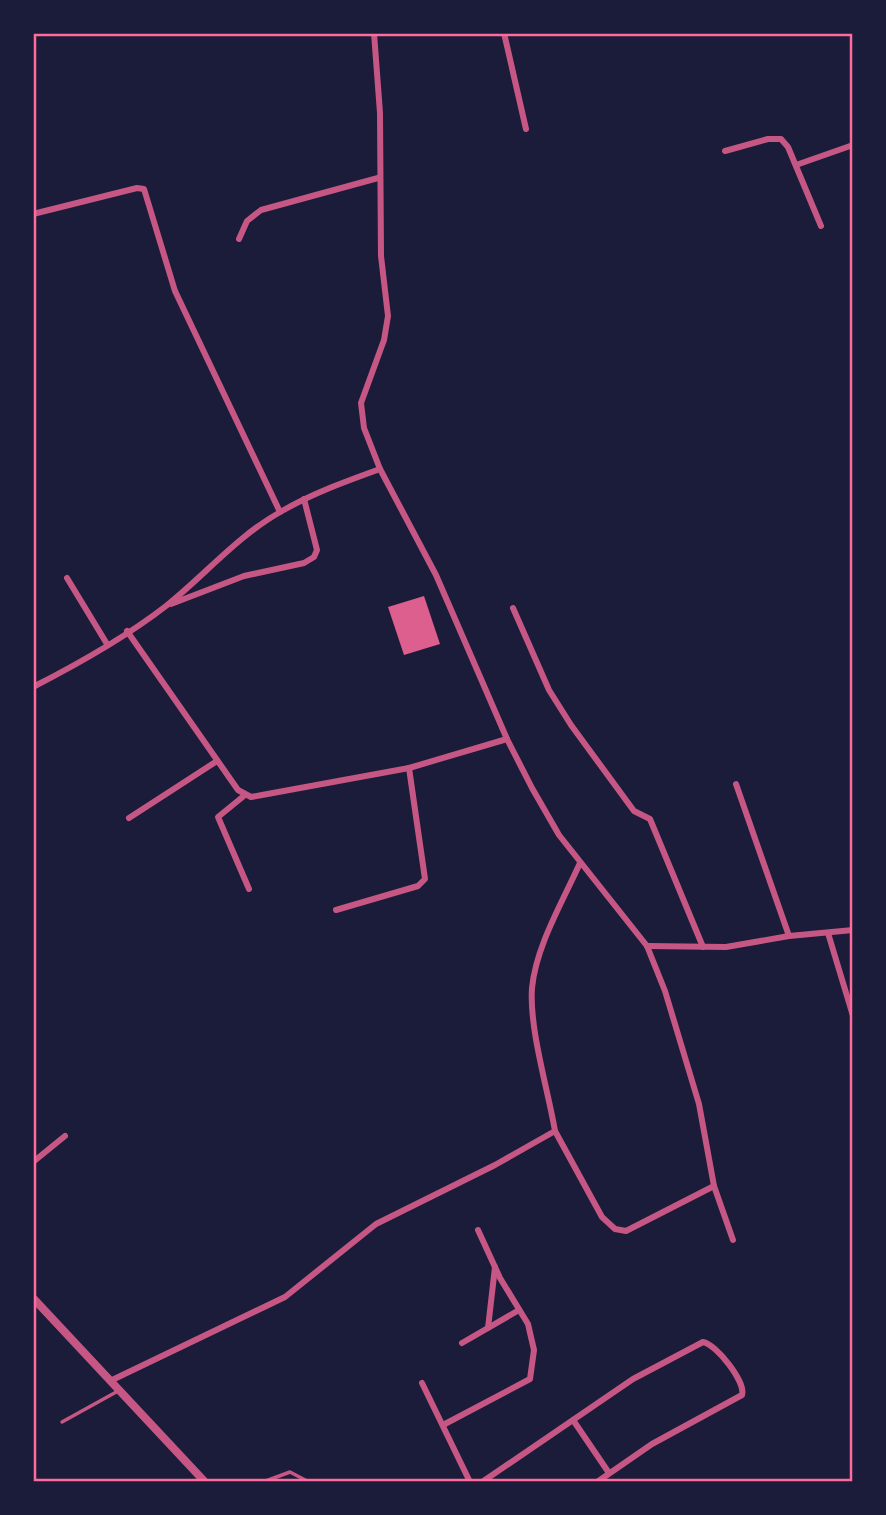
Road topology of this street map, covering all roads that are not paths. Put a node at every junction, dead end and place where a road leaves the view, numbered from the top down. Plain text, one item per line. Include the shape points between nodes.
1 (374, 33) edge
2 (504, 33) edge
3 (526, 129) dead end
4 (853, 145) edge
5 (725, 151) dead end
6 (796, 165) junction
7 (378, 178) junction
8 (33, 214) edge
9 (821, 226) dead end
10 (239, 239) dead end
11 (380, 469) junction
12 (304, 499) junction
13 (280, 512) junction
14 (67, 578) dead end
15 (166, 606) junction
16 (513, 608) dead end
17 (127, 631) junction
18 (107, 644) junction
19 (33, 687) edge
20 (507, 739) junction
21 (218, 761) junction
22 (409, 768) junction
23 (736, 784) dead end
24 (245, 795) junction
25 (129, 818) dead end
26 (580, 863) junction
27 (249, 889) dead end
28 (336, 910) dead end
29 (853, 930) edge
30 (828, 933) junction
31 (789, 936) junction
32 (646, 946) junction
33 (703, 947) junction
34 (853, 1016) edge
35 (555, 1131) junction
36 (65, 1136) dead end
37 (33, 1162) edge
38 (715, 1186) junction
39 (478, 1230) dead end
40 (733, 1240) dead end
41 (495, 1267) junction
42 (33, 1298) edge
43 (519, 1310) junction
44 (488, 1328) junction
45 (462, 1343) dead end
46 (110, 1381) junction
47 (422, 1383) dead end
48 (118, 1391) junction
49 (573, 1420) junction
50 (62, 1422) dead end
51 (443, 1425) junction
52 (609, 1473) junction
53 (205, 1482) edge
54 (263, 1482) edge
55 (309, 1482) edge
56 (470, 1482) edge
57 (482, 1482) edge
58 (597, 1482) edge

1 - 7 street via 380,113
2 - 3 street
4 - 6 street
5 - 6 street via 781,139
6 - 9 street
7 - 10 street via 261,210 247,220
7 - 11 street via 387,329 360,411
8 - 13 street via 144,189 175,292
11 - 12 street
11 - 20 street via 436,575
12 - 13 street
12 - 15 street via 317,550 314,557 244,576
13 - 15 street via 230,547
14 - 18 street
15 - 17 street
16 - 33 street via 549,690 571,725 634,811 650,819
17 - 18 street
17 - 21 street
18 - 19 street
20 - 22 street
20 - 26 street via 559,835
21 - 24 street
21 - 25 street
22 - 24 street
22 - 28 street via 425,880
23 - 31 street
24 - 27 street via 218,817
26 - 32 street
26 - 35 street via 532,988
29 - 30 street
30 - 31 street
30 - 34 street
31 - 33 street
32 - 33 street
32 - 38 street via 665,991 699,1104
35 - 38 street via 602,1217 615,1229 626,1231
35 - 46 street via 376,1224 285,1297
36 - 37 street
38 - 40 street
39 - 41 street
41 - 43 street
41 - 44 street
42 - 46 street
43 - 44 street
43 - 51 street via 533,1341 530,1379
44 - 45 street
46 - 48 street
47 - 51 street
48 - 50 lane
48 - 53 street
49 - 52 street
49 - 52 street via 633,1379 703,1342 715,1346 741,1383 742,1395
49 - 57 street
51 - 56 street
52 - 58 street
54 - 55 lane via 290,1472

